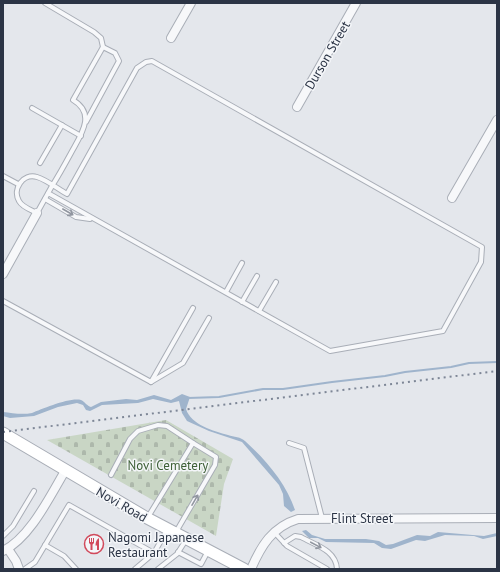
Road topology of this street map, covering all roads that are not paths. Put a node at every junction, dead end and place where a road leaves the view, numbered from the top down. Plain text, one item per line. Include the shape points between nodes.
1 (45, 3) edge
2 (191, 3) edge
3 (356, 3) edge
4 (171, 38) dead end
5 (103, 47) junction
6 (297, 107) dead end
7 (32, 108) dead end
8 (497, 120) edge
9 (86, 122) junction
10 (62, 125) junction
11 (80, 136) junction
12 (40, 163) dead end
13 (3, 176) edge
14 (18, 184) junction
15 (52, 186) junction
16 (48, 193) junction
17 (452, 198) dead end
18 (45, 199) junction
19 (37, 213) junction
20 (94, 219) junction
21 (242, 263) dead end
22 (3, 274) edge
23 (257, 276) dead end
24 (276, 282) dead end
25 (226, 292) junction
26 (3, 301) edge
27 (242, 302) junction
28 (193, 308) dead end
29 (259, 311) junction
30 (209, 318) dead end
31 (151, 382) junction
32 (3, 433) edge
33 (193, 443) junction
34 (289, 443) dead end
35 (65, 470) junction
36 (111, 475) dead end
37 (34, 491) dead end
38 (147, 518) junction
39 (322, 518) junction
40 (497, 518) edge
41 (171, 532) junction
42 (274, 532) junction
43 (3, 536) edge
44 (186, 540) junction
45 (284, 543) junction
46 (44, 545) junction
47 (6, 550) edge
48 (208, 551) junction
49 (178, 552) junction
50 (154, 553) junction
51 (201, 564) junction
52 (19, 569) edge
53 (25, 569) edge
54 (76, 569) edge
55 (135, 569) edge
56 (158, 569) edge
57 (198, 569) edge
58 (244, 569) edge
59 (251, 569) edge
60 (327, 569) edge
61 (337, 569) edge

1 - 5 lane via 94,32 101,38
2 - 4 street
3 - 6 street, Durson Street
5 - 9 lane via 73,100 84,111
5 - 9 lane via 115,53 119,61
7 - 10 lane
8 - 17 street
9 - 11 lane
10 - 11 lane
10 - 12 lane
11 - 15 lane
13 - 14 lane
14 - 15 lane via 22,180 36,177
14 - 19 lane via 18,200
15 - 16 lane
15 - 29 lane via 67,194 137,68 152,61 482,247 481,262 442,331 330,351
16 - 18 lane
16 - 20 lane
18 - 19 lane
18 -> 20 lane via 76,217
19 - 22 street
20 - 25 lane
21 - 25 lane
23 - 27 lane
24 - 29 lane
25 - 27 lane
26 - 31 lane
27 - 29 lane
28 - 31 lane
30 - 31 lane via 183,363
32 - 35 main road, Novi Road
33 - 36 lane via 167,426 158,425 138,431 130,439
33 - 38 lane
41 -> 33 lane via 215,465 216,457
34 - 39 lane via 304,448
35 - 38 main road, Novi Road
35 - 47 street via 34,521
37 - 43 lane via 13,526
38 - 41 main road, Novi Road
39 - 40 street, Flint Street
39 - 42 street, Flint Street via 298,520
41 - 44 main road, Novi Road
41 - 50 lane
42 - 45 lane
42 - 59 street, Flint Street via 262,546
44 - 48 main road, Novi Road
44 - 49 lane
45 - 60 lane
45 -> 61 lane via 296,536 301,538 333,554
46 - 50 lane via 69,505
46 - 53 lane via 35,562
46 - 54 lane via 64,556
47 - 52 street via 16,560
48 - 51 lane
48 - 58 main road, Novi Road
49 - 51 lane
49 - 56 lane
50 - 55 lane
51 - 57 lane

